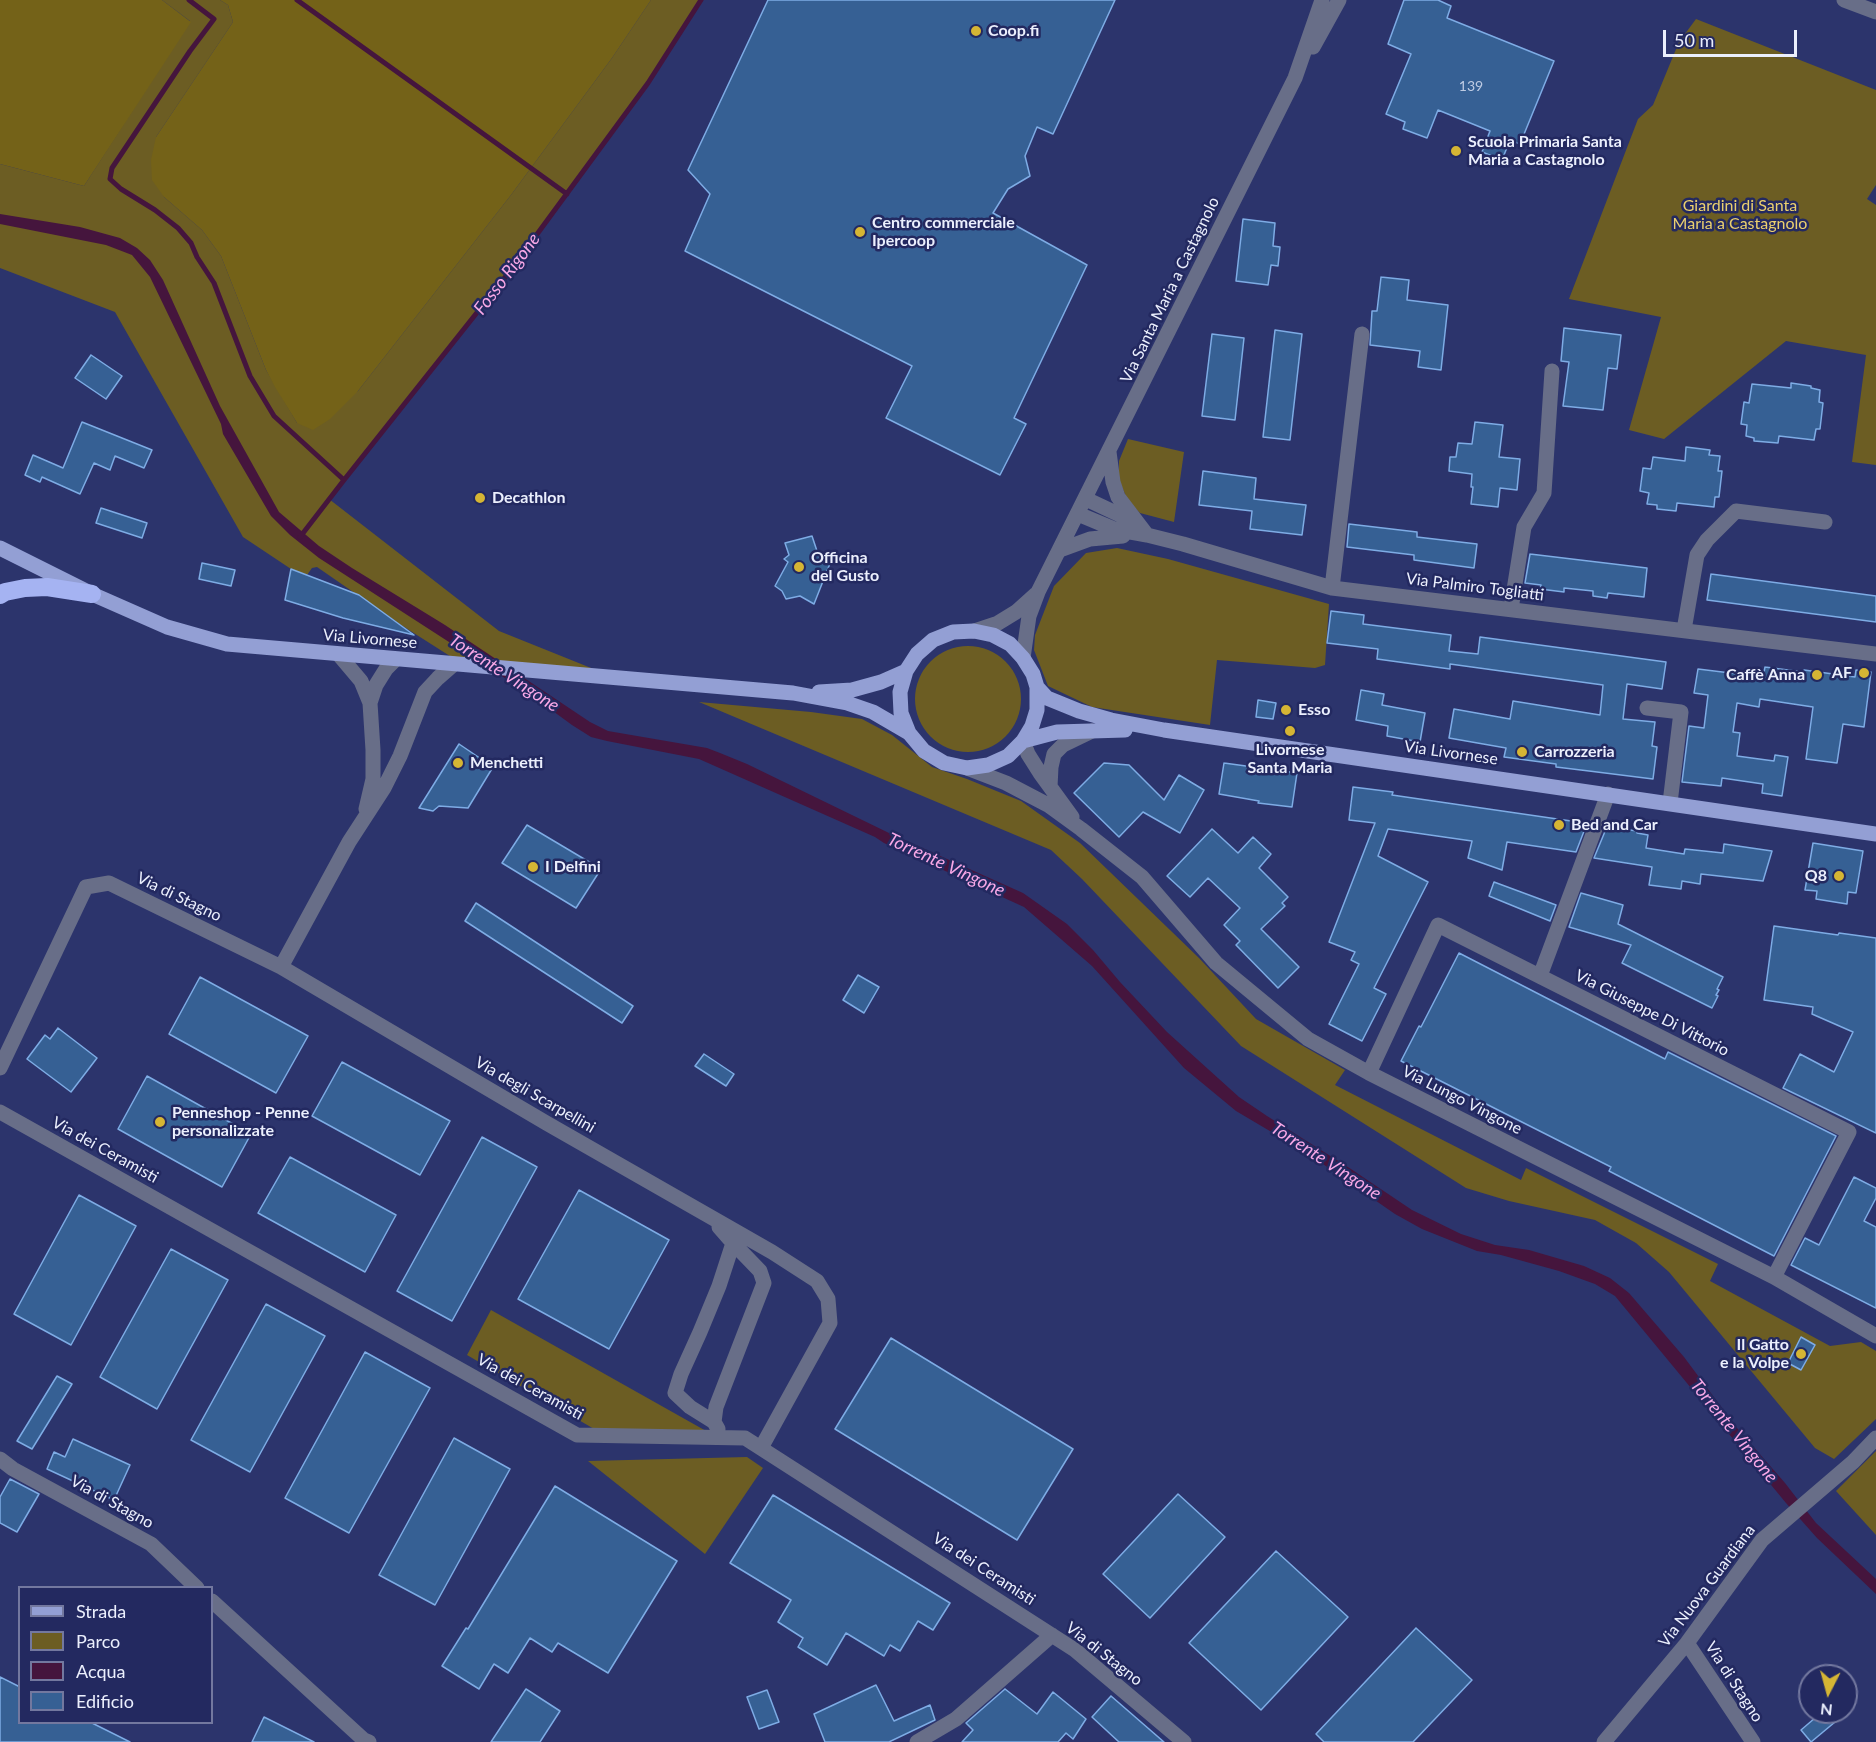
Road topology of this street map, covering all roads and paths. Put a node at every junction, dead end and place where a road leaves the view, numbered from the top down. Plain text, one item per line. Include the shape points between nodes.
1 (1322, 0) edge
2 (1340, 0) edge
3 (1844, 0) edge
4 (1876, 12) edge
5 (1295, 78) junction
6 (1362, 333) dead end
7 (1552, 371) dead end
8 (1109, 452) junction
9 (1086, 499) junction
10 (1078, 514) junction
11 (1826, 522) dead end
12 (1147, 534) junction
13 (0, 548) edge
14 (1060, 550) junction
15 (1332, 588) junction
16 (1038, 592) junction
17 (92, 594) junction
18 (0, 595) edge
19 (1511, 609) junction
20 (1684, 630) junction
21 (974, 631) junction
22 (1876, 654) edge
23 (339, 655) junction
24 (1023, 658) junction
25 (395, 660) junction
26 (454, 664) junction
27 (906, 671) junction
28 (1037, 687) junction
29 (793, 693) junction
30 (370, 703) junction
31 (1647, 708) dead end
32 (1164, 729) junction
33 (1095, 730) junction
34 (909, 733) junction
35 (1023, 741) junction
36 (967, 768) junction
37 (1050, 787) junction
38 (1608, 794) junction
39 (1670, 803) junction
40 (364, 818) junction
41 (1081, 829) junction
42 (1876, 834) edge
43 (281, 967) junction
44 (1540, 976) junction
45 (0, 1068) edge
46 (1369, 1073) junction
47 (0, 1112) edge
48 (711, 1218) junction
49 (733, 1243) junction
50 (1774, 1277) junction
51 (1876, 1336) edge
52 (714, 1422) junction
53 (723, 1438) junction
54 (1876, 1438) edge
55 (761, 1448) junction
56 (0, 1459) edge
57 (196, 1586) edge
58 (213, 1602) edge
59 (1052, 1635) junction
60 (1687, 1643) junction
61 (1750, 1741) edge
62 (369, 1742) edge
63 (917, 1742) edge
64 (1184, 1742) edge
65 (1604, 1742) edge

1 - 5 street, Via Santa Maria a Castagnolo
2 - 5 street
3 - 4 street
5 - 8 street, Via Santa Maria a Castagnolo
6 - 15 street
7 - 19 street via 1544,493 1524,527
8 - 9 street, Via Santa Maria a Castagnolo
8 - 12 street via 1118,497
9 - 10 street, Via Santa Maria a Castagnolo
9 - 12 street via 1120,515
10 - 12 street, Via Palmiro Togliatti via 1114,529
10 - 14 street, Via Santa Maria a Castagnolo
11 - 20 street via 1736,511 1697,555
12 - 14 street via 1101,537
12 - 15 street, Via Palmiro Togliatti
13 - 17 main road, Via Livornese
14 - 16 street, Via Santa Maria a Castagnolo
15 - 19 street, Via Palmiro Togliatti
16 - 21 street, Via Santa Maria a Castagnolo via 998,623
16 - 24 street, Via Santa Maria a Castagnolo via 1029,616
17 - 18 highway via 47,587
17 - 23 main road, Via Livornese via 167,627 226,644
19 - 20 street, Via Palmiro Togliatti
20 - 22 street, Via Palmiro Togliatti
21 - 24 main road, Via Livornese via 1001,639
21 - 27 main road, Via Livornese via 953,632 933,640
23 - 25 main road, Via Livornese
23 - 30 street via 361,681
24 - 28 main road, Via Livornese
25 - 26 main road, Via Livornese
25 - 30 street via 376,685
26 - 29 main road, Via Livornese
26 - 40 street via 424,692 400,756
27 - 29 main road, Via Livornese via 852,690
27 - 34 main road, Via Livornese via 900,692 901,713
28 - 32 main road, Via Livornese via 1047,698 1079,711
28 - 35 main road, Via Livornese via 1037,710
29 - 34 main road, Via Livornese via 847,703 873,712
30 - 40 street via 373,779
31 - 39 street via 1681,712
32 - 33 main road, Via Livornese
32 - 38 main road, Via Livornese
33 - 35 main road, Via Livornese via 1057,732
33 - 37 street via 1063,745 1054,754
34 - 36 main road, Via Livornese via 924,751 944,763
35 - 36 main road, Via Livornese via 1008,756 988,765
35 - 37 street, Via Lungo Vingone
36 - 41 street, Via Lungo Vingone via 1048,805
37 - 41 street, Via Lungo Vingone
38 - 39 main road, Via Livornese
38 - 44 street
39 - 42 main road, Via Livornese
40 - 43 street
41 - 46 street, Via Lungo Vingone via 1142,877 1216,963 1308,1039
43 - 45 street, Via di Stagno via 109,883 86,887
43 - 48 street, Via degli Scarpellini
44 - 46 street, Via Giuseppe Di Vittorio via 1438,925
44 - 50 street, Via Giuseppe Di Vittorio via 1849,1132
46 - 50 street, Via Lungo Vingone
47 - 53 street, Via dei Ceramisti via 577,1435
48 - 49 street
48 - 55 street, Via degli Scarpellini via 817,1281 828,1299 830,1323
49 - 52 street via 760,1271 764,1283 716,1407
49 - 52 street via 675,1393
50 - 51 street, Via Lungo Vingone
52 - 53 street
53 - 55 street, Via dei Ceramisti via 745,1438
54 - 60 street, Via Nuova Guardiana via 1762,1540
55 - 59 street, Via dei Ceramisti
56 - 57 street, Via di Stagno via 151,1544
58 - 62 street
59 - 63 street, Via di Stagno via 956,1719
59 - 64 street, Via di Stagno
60 - 61 street, Via di Stagno
60 - 65 street, Via Nuova Guardiana

